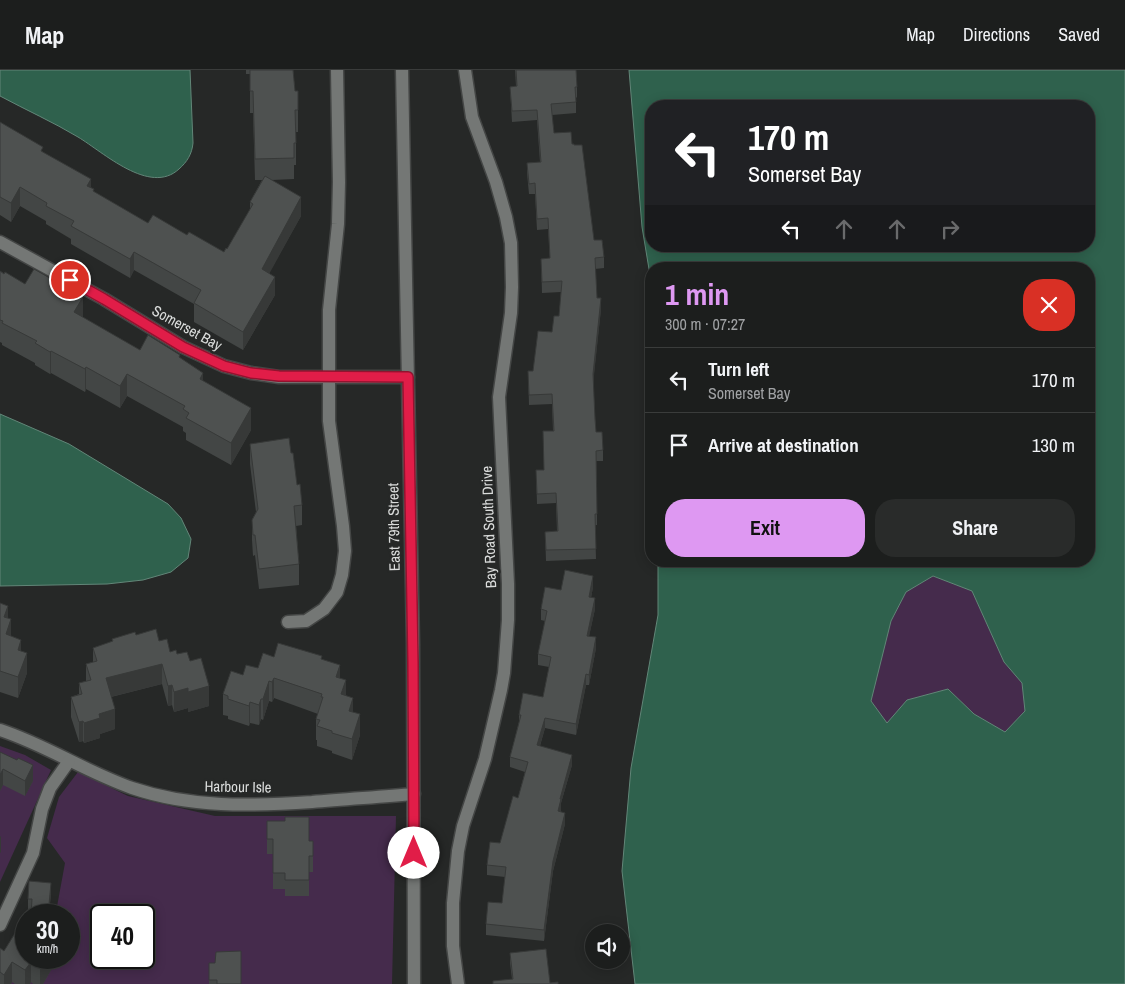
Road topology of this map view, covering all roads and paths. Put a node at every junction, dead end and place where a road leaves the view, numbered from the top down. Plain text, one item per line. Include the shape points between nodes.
1 (337, 70) edge
2 (402, 70) edge
3 (464, 70) edge
4 (0, 242) edge
5 (329, 377) junction
6 (408, 377) junction
7 (288, 622) dead end
8 (0, 730) edge
9 (68, 761) junction
10 (414, 794) junction
11 (0, 925) edge
12 (414, 984) edge
13 (458, 984) edge

1 - 5 street via 339,199 329,310
2 - 6 street, East 79th Street
3 - 13 street, Bay Road South Drive via 472,117 506,217 512,287 499,397 508,584 504,673 485,759 458,851 452,903
4 - 5 street, Somerset Bay via 215,363 260,375
5 - 6 street, Somerset Bay
5 - 7 street via 330,421 343,526 342,574 336,592 324,609 306,620
6 - 10 street, East 79th Street
8 - 9 street, Harbour Isle
9 - 10 street, Harbour Isle via 130,788 208,804 252,806
9 - 11 street via 50,788 33,853
10 - 12 street, East 79th Street

